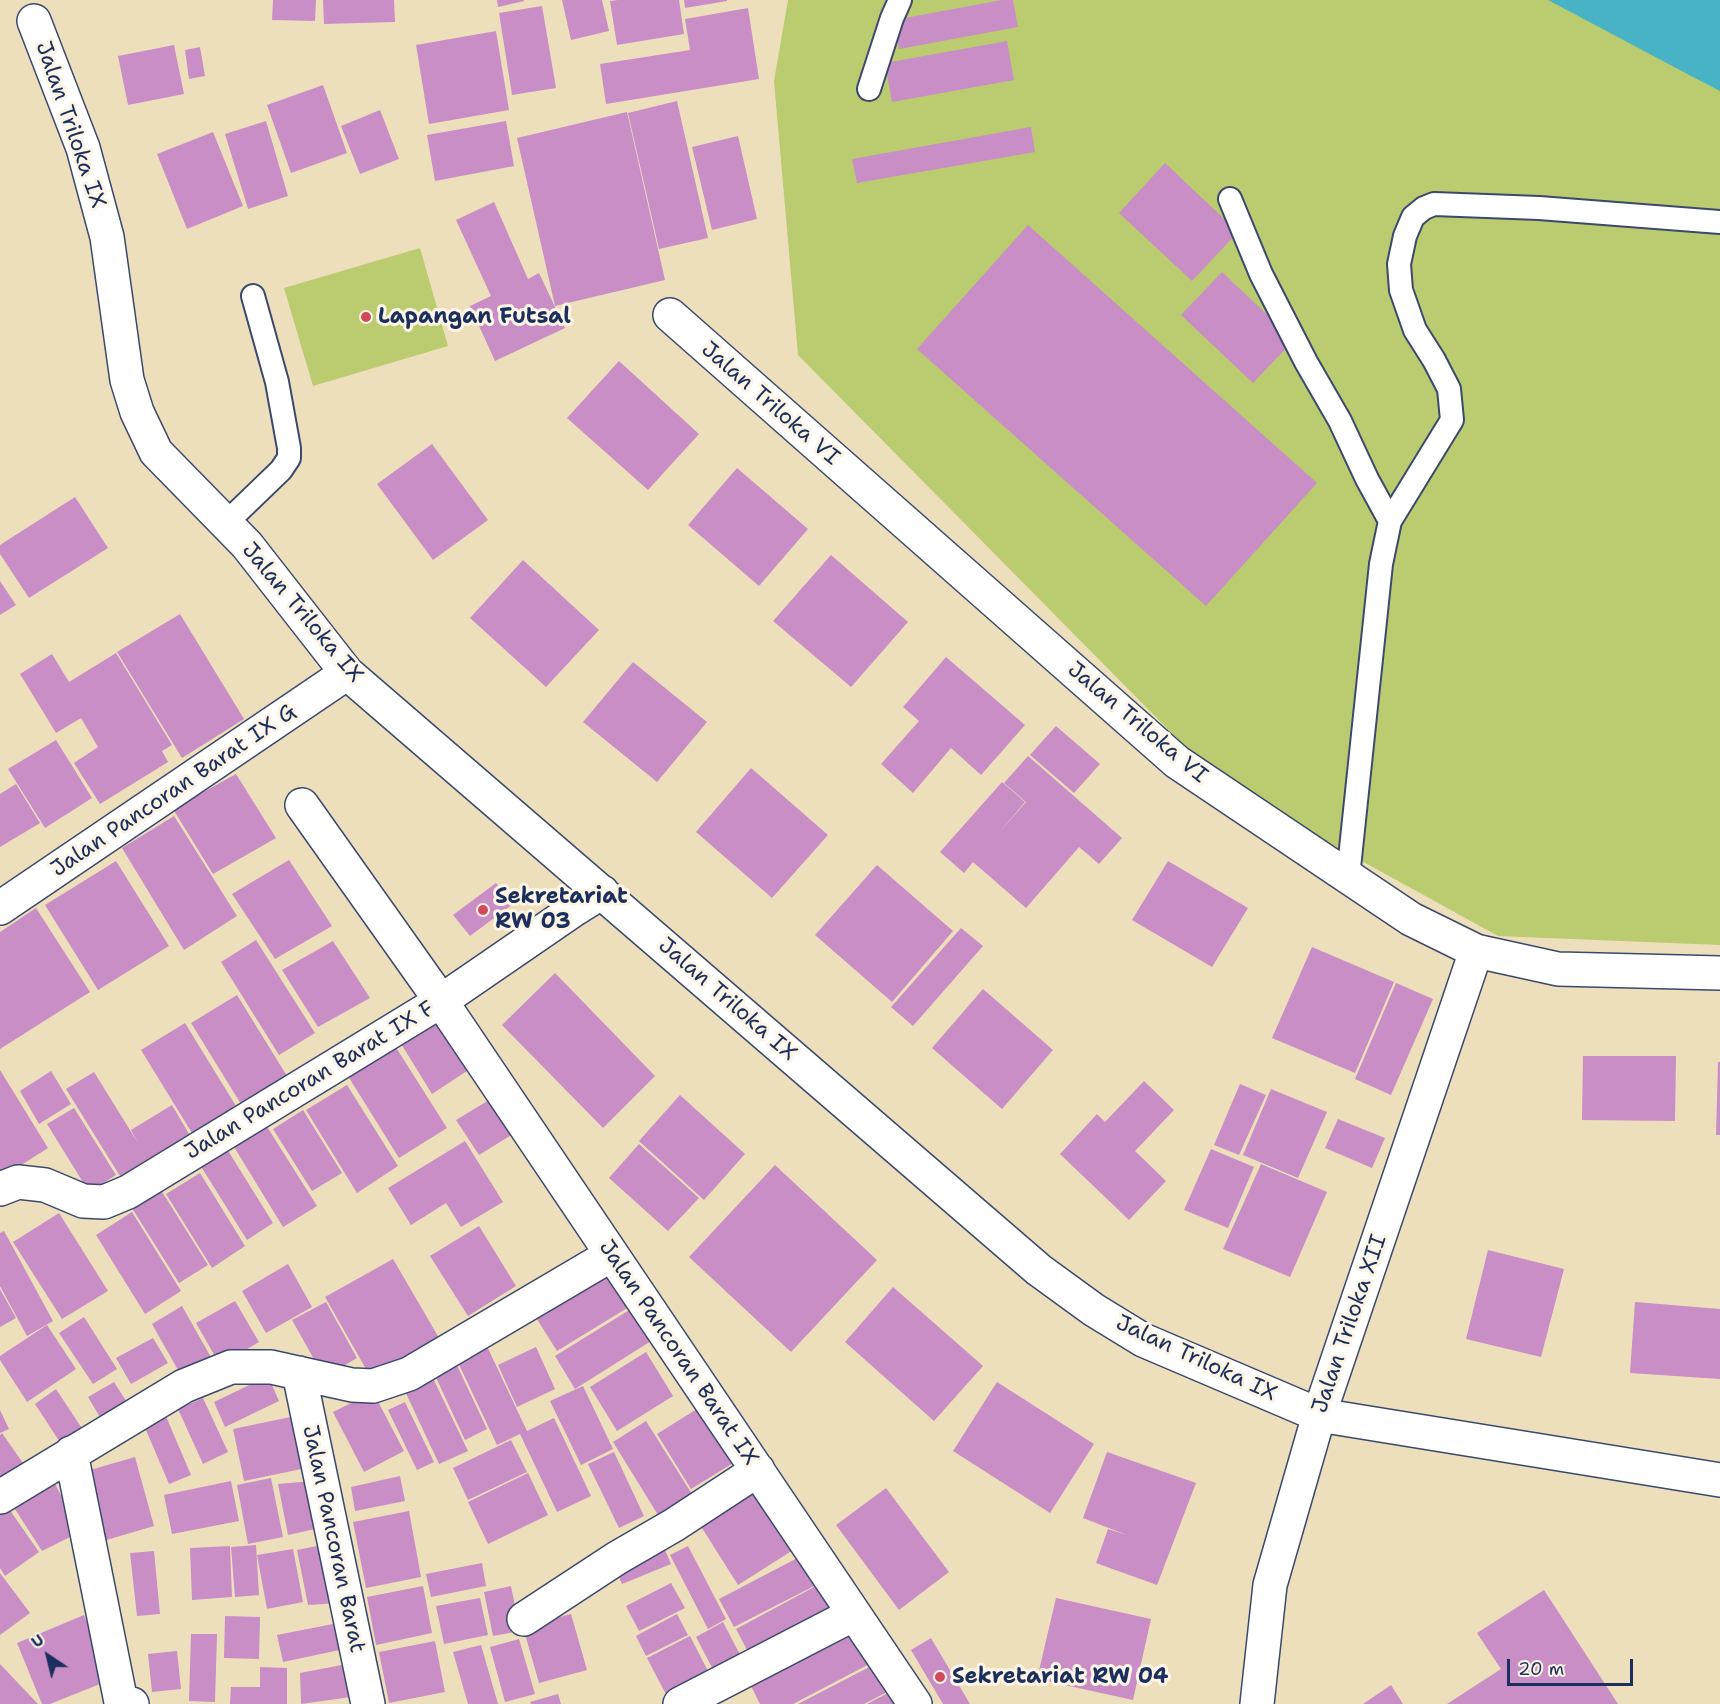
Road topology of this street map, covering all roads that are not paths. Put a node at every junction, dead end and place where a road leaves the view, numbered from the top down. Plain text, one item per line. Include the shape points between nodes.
1 (900, 0) edge
2 (34, 21) dead end
3 (869, 89) dead end
4 (1230, 199) dead end
5 (1720, 222) edge
6 (253, 296) dead end
7 (670, 315) dead end
8 (1389, 521) junction
9 (226, 523) junction
10 (347, 674) junction
11 (302, 805) dead end
12 (1348, 877) junction
13 (602, 892) junction
14 (0, 908) edge
15 (1476, 951) junction
16 (1720, 973) edge
17 (441, 1001) junction
18 (0, 1189) edge
19 (611, 1255) junction
20 (299, 1373) junction
21 (1319, 1415) junction
22 (71, 1453) junction
23 (758, 1470) junction
24 (1720, 1480) edge
25 (0, 1497) edge
26 (854, 1614) junction
27 (524, 1619) dead end
28 (132, 1704) edge
29 (368, 1704) edge
30 (680, 1704) edge
31 (915, 1704) edge
32 (1257, 1704) edge

1 - 3 lane
2 - 9 street, Jalan Triloka IX via 83,148 107,237 127,380 137,412 156,452
4 - 8 lane via 1261,274
5 - 8 lane via 1539,208 1434,204 1424,207 1413,218 1405,236 1399,264 1401,290 1415,330 1449,389 1452,420
6 - 9 lane via 277,382 289,458 282,470
7 - 12 street, Jalan Triloka VI via 1177,762
8 - 12 lane via 1381,564
9 - 10 street, Jalan Triloka IX
10 - 13 street, Jalan Triloka IX
10 - 14 street, Jalan Pancoran Barat IX G
11 - 17 street, Jalan Pancoran Barat IX
12 - 15 street, Jalan Triloka VI via 1411,919
13 - 17 street, Jalan Pancoran Barat IX F
13 - 21 street, Jalan Triloka IX via 1048,1277 1143,1340
15 - 16 street, Jalan Triloka VI via 1558,969
15 - 21 street, Jalan Triloka XII
17 - 18 street, Jalan Pancoran Barat IX F via 128,1192 104,1202 83,1201 45,1185 18,1182
17 - 19 street, Jalan Pancoran Barat IX
19 - 20 street via 409,1374 374,1386
19 - 23 street, Jalan Pancoran Barat IX
20 - 22 street via 271,1367 231,1368 184,1386
20 - 29 street, Jalan Pancoran Barat
21 - 24 street, Jalan Triloka IX
21 - 32 street, Jalan Triloka XII via 1270,1585
22 - 25 street
22 - 28 street via 122,1702
23 - 26 street, Jalan Pancoran Barat IX
23 - 27 street
26 - 30 street
26 - 31 street, Jalan Pancoran Barat IX

